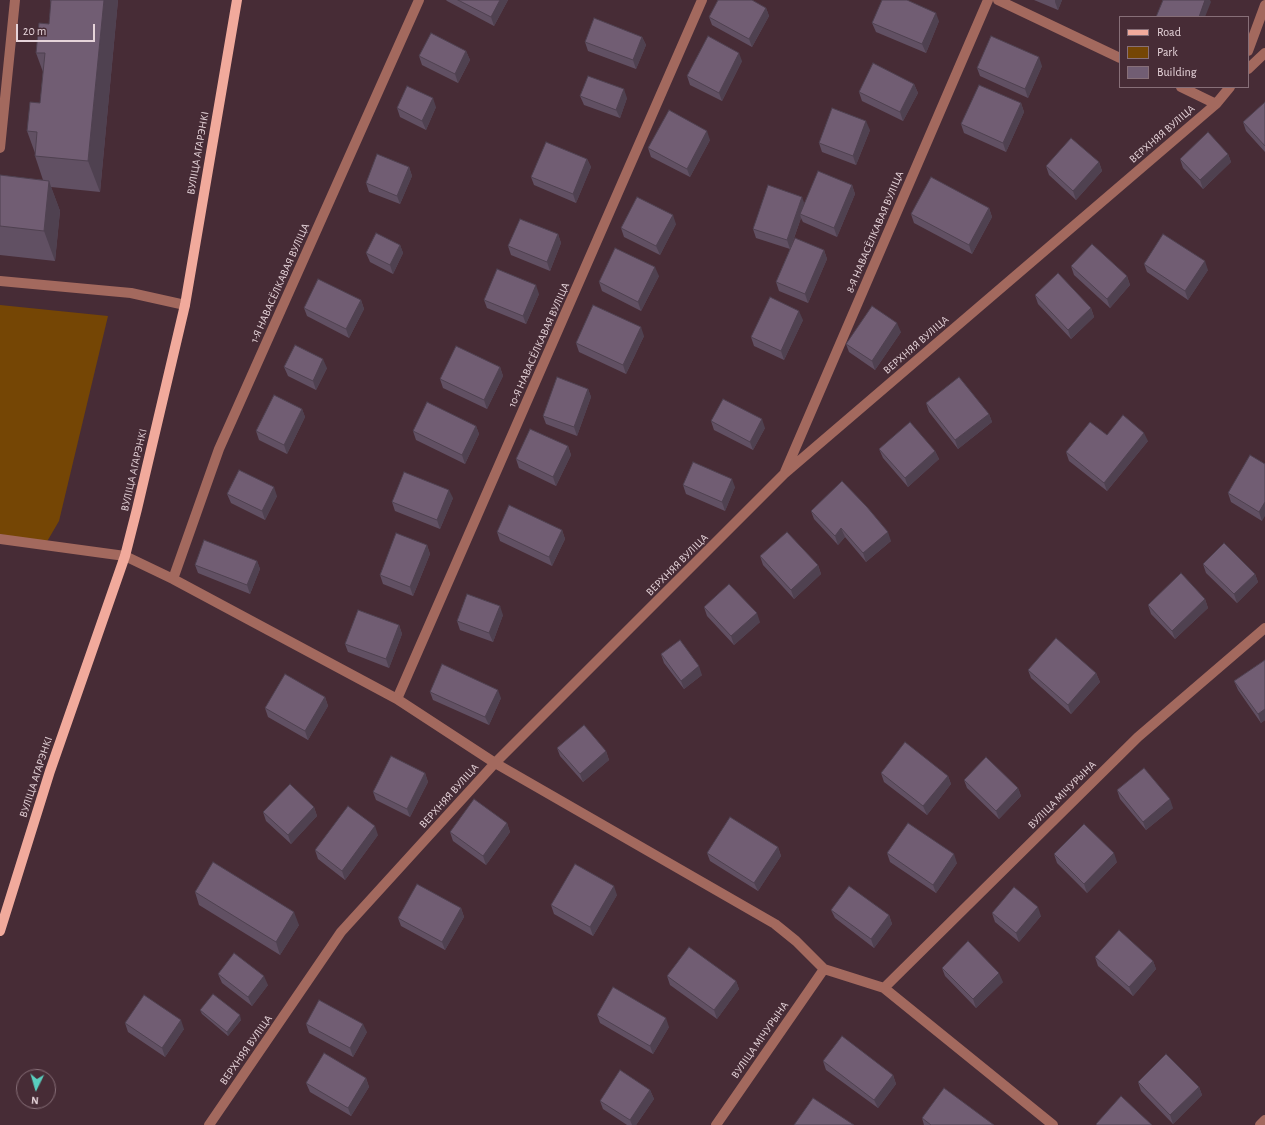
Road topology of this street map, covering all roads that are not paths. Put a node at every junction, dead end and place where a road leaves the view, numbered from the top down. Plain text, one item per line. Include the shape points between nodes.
1 (15, 0) edge
2 (237, 0) edge
3 (419, 0) edge
4 (702, 0) edge
5 (988, 0) edge
6 (998, 0) edge
7 (1265, 5) edge
8 (1249, 48) edge
9 (1265, 53) edge
10 (1119, 58) edge
11 (1249, 68) edge
12 (1183, 88) edge
13 (1229, 88) edge
14 (1216, 104) junction
15 (0, 148) edge
16 (0, 281) edge
17 (185, 305) junction
18 (784, 474) junction
19 (0, 539) edge
20 (125, 556) junction
21 (173, 578) junction
22 (1265, 628) edge
23 (397, 699) junction
24 (495, 763) junction
25 (0, 931) edge
26 (824, 968) junction
27 (884, 988) junction
28 (1265, 1120) edge
29 (209, 1125) edge
30 (716, 1125) edge
31 (1053, 1125) edge
32 (1260, 1125) edge

1 - 15 street
2 - 17 main road, ВУЛІЦА АГАРЭНКІ
3 - 21 street, 1-Я НАВАСЁЛКАВАЯ ВУЛІЦА via 219,449
4 - 23 street, 10-Я НАВАСЁЛКАВАЯ ВУЛІЦА
5 - 18 street, 8-Я НАВАСЁЛКАВАЯ ВУЛІЦА
6 - 10 street
7 - 8 street
9 - 11 street
12 - 14 street
13 - 14 street, ВЕРХНЯЯ ВУЛІЦА
14 - 18 street, ВЕРХНЯЯ ВУЛІЦА
16 - 17 street via 131,293
17 - 20 main road, ВУЛІЦА АГАРЭНКІ
18 - 24 street, ВЕРХНЯЯ ВУЛІЦА
19 - 20 street
20 - 21 street
20 - 25 main road, ВУЛІЦА АГАРЭНКІ via 50,771
21 - 23 street
22 - 27 street, ВУЛІЦА МІЧУРЫНА via 1138,737
23 - 24 street
24 - 26 street via 775,924
24 - 29 street, ВЕРХНЯЯ ВУЛІЦА via 342,932
26 - 27 street
26 - 30 street, ВУЛІЦА МІЧУРЫНА
27 - 31 street
28 - 32 street

